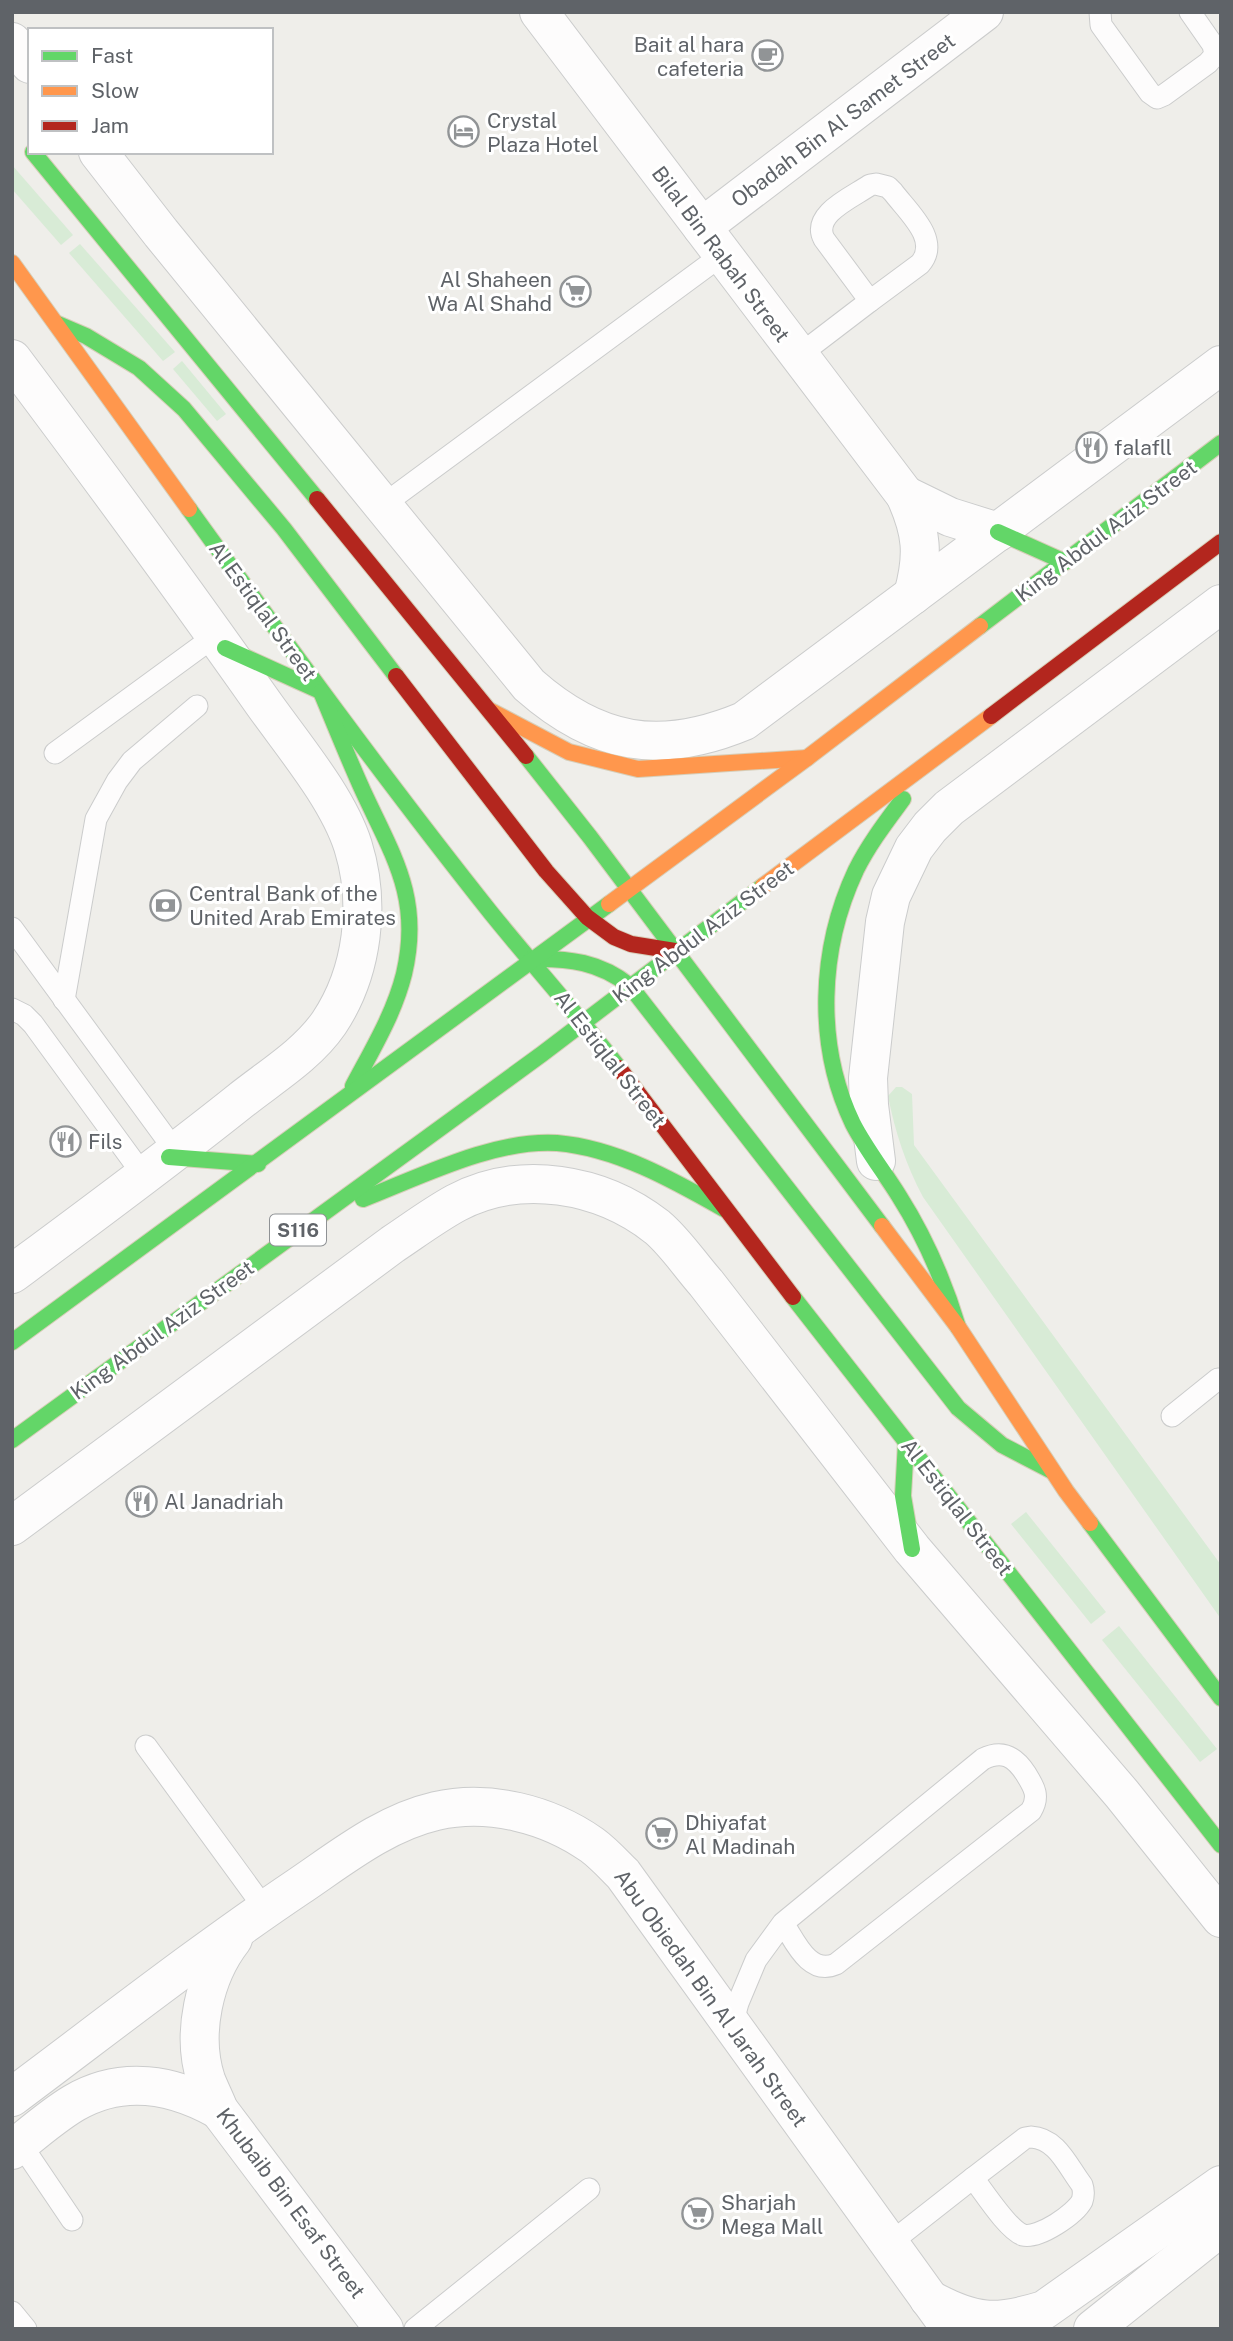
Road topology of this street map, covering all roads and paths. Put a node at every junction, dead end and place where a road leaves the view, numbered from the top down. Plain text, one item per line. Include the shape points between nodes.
1 (539, 12) edge
2 (984, 12) edge
3 (1100, 12) edge
4 (1190, 12) edge
5 (12, 42) edge
6 (28, 62) edge
7 (35, 154) edge
8 (100, 154) edge
9 (712, 241) junction
10 (12, 263) edge
11 (870, 301) junction
12 (58, 324) junction
13 (799, 355) junction
14 (14, 364) edge
15 (1221, 365) edge
16 (1221, 443) edge
17 (905, 495) junction
18 (383, 505) junction
19 (998, 532) junction
20 (1221, 541) edge
21 (1065, 562) junction
22 (913, 595) junction
23 (1221, 604) edge
24 (220, 642) junction
25 (321, 692) junction
26 (197, 706) dead end
27 (489, 710) junction
28 (55, 753) dead end
29 (943, 753) junction
30 (807, 758) junction
31 (628, 888) junction
32 (586, 919) junction
33 (12, 928) edge
34 (675, 951) junction
35 (531, 958) junction
36 (630, 986) junction
37 (64, 1000) junction
38 (12, 1009) edge
39 (584, 1022) junction
40 (350, 1092) junction
41 (876, 1161) junction
42 (163, 1162) junction
43 (257, 1164) junction
44 (724, 1209) junction
45 (318, 1215) junction
46 (12, 1274) edge
47 (958, 1327) junction
48 (12, 1342) edge
49 (1218, 1379) dead end
50 (1172, 1416) dead end
51 (12, 1440) edge
52 (906, 1442) junction
53 (1052, 1471) junction
54 (12, 1526) edge
55 (912, 1549) junction
56 (1221, 1698) edge
57 (146, 1746) dead end
58 (1221, 1845) edge
59 (258, 1914) junction
60 (1221, 1918) edge
61 (783, 1923) junction
62 (732, 2025) junction
63 (12, 2097) edge
64 (219, 2110) junction
65 (16, 2147) edge
66 (1221, 2173) edge
67 (973, 2178) junction
68 (1221, 2185) edge
69 (589, 2189) dead end
70 (1206, 2217) edge
71 (72, 2220) dead end
72 (889, 2244) junction
73 (12, 2312) edge
74 (940, 2314) edge
75 (26, 2329) edge
76 (384, 2329) edge
77 (415, 2329) edge
78 (1093, 2329) edge

1 - 9 street, Bilal Bin Rabah Street
2 - 9 street, Obadah Bin Al Samet Street
3 - 4 lane via 1101,25 1157,98 1214,55 1213,44
5 - 6 street
7 - 27 main road
8 - 18 street
9 - 13 street, Bilal Bin Rabah Street
9 - 18 lane
10 - 12 main road, Al Estiqlal Street
11 - 11 lane via 920,264 928,249 928,240 893,192 876,184 828,214 821,225 824,239
11 - 13 lane
12 - 25 main road, Al Estiqlal Street
12 - 32 main road via 139,368 184,409 284,529
13 - 17 street, Bilal Bin Rabah Street
14 - 24 street
15 - 19 street
16 - 21 main road, King Abdul Aziz Street
17 - 19 street, Bilal Bin Rabah Street via 950,517
17 - 22 street, Bilal Bin Rabah Street via 921,544
18 - 22 street via 529,685 582,724 613,736 680,741 744,721
19 - 21 main road
19 - 22 street
20 - 29 main road, King Abdul Aziz Street
21 - 30 main road, King Abdul Aziz Street
23 - 41 street via 949,808 914,848 891,896 885,922 868,1078
24 - 25 main road
24 - 28 lane
24 - 42 street via 340,816 359,874 360,936 355,967 328,1025 306,1048
25 - 35 main road, Al Estiqlal Street
25 - 40 main road via 400,866 409,905 410,945 396,1001
26 - 37 lane via 132,761 96,819
27 - 30 main road via 569,752 638,769
27 - 31 main road
29 - 34 main road, King Abdul Aziz Street
29 - 41 main road via 872,840 847,889 832,943 826,999 831,1055 844,1104
30 - 31 main road, King Abdul Aziz Street
31 - 32 main road, King Abdul Aziz Street
31 - 34 main road
32 - 34 main road via 627,943
32 - 35 main road, King Abdul Aziz Street
33 - 37 lane
34 - 36 main road, King Abdul Aziz Street
34 - 47 main road
35 - 36 main road via 579,959 617,974
35 - 39 main road, Al Estiqlal Street
35 - 40 main road, King Abdul Aziz Street
36 - 39 main road, King Abdul Aziz Street
36 - 53 main road via 958,1408 991,1439
37 - 42 lane
38 - 42 lane via 33,1024
39 - 44 main road, Al Estiqlal Street
39 - 45 main road, King Abdul Aziz Street / S116
40 - 43 main road, King Abdul Aziz Street
41 - 47 main road via 935,1258
42 - 43 main road
42 - 46 street
43 - 48 main road, King Abdul Aziz Street
44 - 45 main road via 656,1172 611,1156 566,1144 533,1144 452,1166
44 - 52 main road, Al Estiqlal Street
45 - 51 main road, King Abdul Aziz Street / S116
47 - 53 main road
49 - 50 lane
52 - 55 main road via 902,1496
52 - 58 main road, Al Estiqlal Street
53 - 56 main road
54 - 55 street via 393,1244 457,1203 520,1184 560,1185 599,1195 659,1229
55 - 60 street via 1122,1794
57 - 59 lane
59 - 62 street, Abu Obiedah Bin Al Jarah Street via 398,1824 437,1811 478,1807 519,1812 558,1825 593,1846 623,1874
59 - 63 street, Abu Obiedah Bin Al Jarah Street
59 - 64 street, Khubaib Bin Esaf Street via 230,1941 204,1997 201,2053
61 - 61 lane via 812,1964 836,1964 1031,1811 1035,1790 1014,1759 999,1754 983,1759
61 - 62 lane via 756,1960
62 - 72 street, Abu Obiedah Bin Al Jarah Street
64 - 65 street via 167,2087 105,2090 75,2103
64 - 76 street, Khubaib Bin Esaf Street
65 - 71 lane
66 - 70 street
67 - 67 lane via 1023,2235 1047,2230 1080,2204 1084,2192 1055,2148 1038,2137 1025,2138
67 - 72 lane
68 - 70 street
69 - 77 lane
70 - 74 street via 1044,2310 1012,2320
70 - 78 street
72 - 74 street, Abu Obiedah Bin Al Jarah Street
73 - 75 lane

